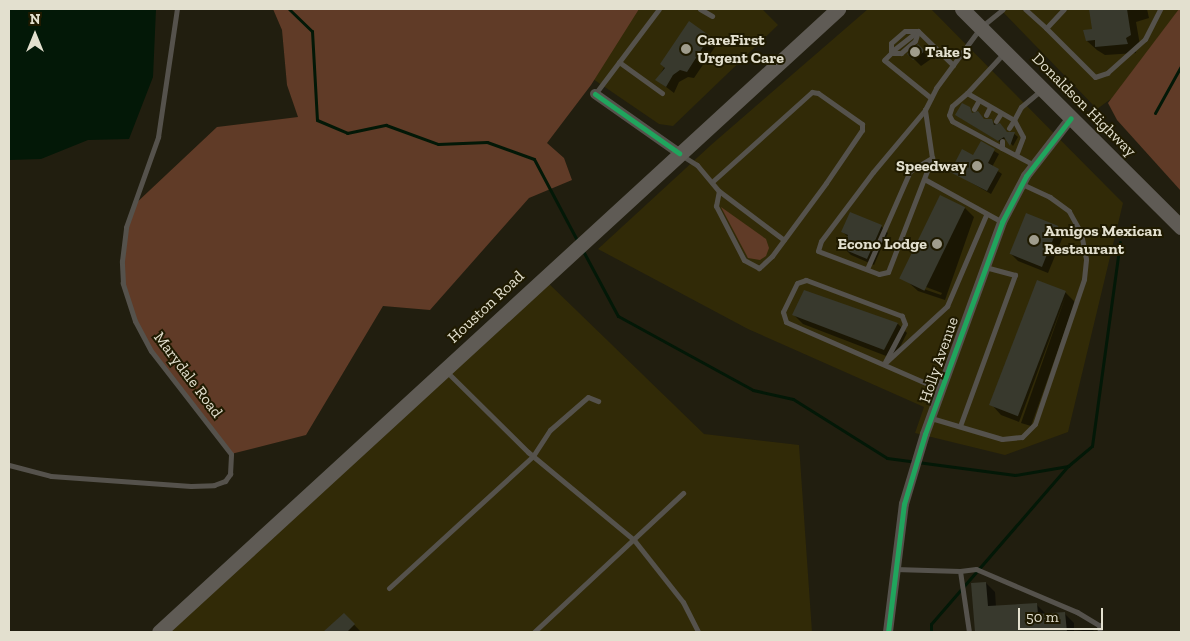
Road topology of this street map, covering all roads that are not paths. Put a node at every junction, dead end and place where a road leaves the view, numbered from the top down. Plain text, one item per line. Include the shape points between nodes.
1 (177, 9) edge
2 (659, 9) edge
3 (700, 9) edge
4 (838, 9) edge
5 (962, 9) edge
6 (1003, 9) edge
7 (1025, 9) edge
8 (1064, 9) edge
9 (1160, 9) edge
10 (712, 16) dead end
11 (981, 28) junction
12 (1046, 28) junction
13 (918, 31) junction
14 (891, 52) junction
15 (1005, 52) junction
16 (619, 62) junction
17 (953, 65) junction
18 (1042, 89) junction
19 (662, 93) dead end
20 (967, 93) junction
21 (595, 94) joint
22 (931, 98) junction
23 (979, 100) junction
24 (990, 107) junction
25 (974, 109) dead end
26 (925, 110) junction
27 (1001, 113) junction
28 (986, 115) dead end
29 (1071, 118) junction
30 (1014, 120) junction
31 (996, 121) dead end
32 (967, 122) dead end
33 (964, 128) junction
34 (1009, 128) dead end
35 (978, 129) dead end
36 (975, 135) junction
37 (1002, 141) dead end
38 (1002, 148) junction
39 (679, 153) junction
40 (1016, 155) junction
41 (932, 158) junction
42 (1034, 165) junction
43 (926, 180) junction
44 (713, 181) junction
45 (1021, 184) junction
46 (719, 191) junction
47 (986, 215) junction
48 (1002, 222) junction
49 (1181, 227) edge
50 (784, 240) junction
51 (985, 266) junction
52 (867, 269) junction
53 (884, 364) junction
54 (444, 369) junction
55 (942, 390) junction
56 (598, 401) dead end
57 (932, 418) junction
58 (960, 426) junction
59 (534, 456) junction
60 (9, 465) edge
61 (682, 493) dead end
62 (634, 540) junction
63 (895, 569) junction
64 (960, 571) junction
65 (389, 588) dead end
66 (159, 632) edge
67 (534, 632) edge
68 (698, 632) edge
69 (888, 632) edge
70 (969, 632) edge
71 (1100, 632) edge

1 - 60 lane, Marydale Road via 158,137 126,227 123,283 135,321 150,351 231,454 230,474 225,481 214,485 191,486 51,476
2 - 16 lane
3 - 10 lane
4 - 39 main road, Houston Road
5 - 11 main road, Donaldson Highway
6 - 11 lane
7 - 12 lane
8 - 12 lane
9 - 12 lane via 1145,39 1107,73 1096,77
11 - 15 main road, Donaldson Highway
11 - 17 lane
13 - 14 lane via 915,41 901,53
13 - 14 lane via 905,30 891,43
13 - 17 lane
14 - 22 lane via 884,60
15 - 18 main road, Donaldson Highway
15 - 20 lane
16 - 19 lane
16 - 21 lane
17 - 22 lane
18 - 29 main road, Donaldson Highway
18 - 30 lane via 1021,107
20 - 23 lane
20 - 33 lane via 952,106 949,115 952,122
21 - 39 street
22 - 26 lane
23 - 24 lane
23 - 25 lane
24 - 27 lane
24 - 28 lane
26 - 41 lane
26 - 52 lane via 873,172 818,251
27 - 30 lane
27 - 31 lane
29 - 42 street, Holly Avenue
29 - 49 main road, Donaldson Highway
30 - 34 lane
30 - 40 lane via 1023,137
32 - 33 lane
33 - 36 lane
35 - 36 lane
36 - 38 lane
37 - 38 lane
38 - 40 lane
39 - 44 lane
39 - 54 main road, Houston Road
40 - 42 lane
41 - 43 lane
41 - 52 lane via 910,171
42 - 45 street, Holly Avenue
43 - 47 lane
43 - 52 lane via 888,272 879,274
44 - 46 lane
44 - 50 lane via 809,93 816,92 861,122 863,127
45 - 48 street, Holly Avenue
45 - 58 lane via 1050,197 1069,211 1081,233 1084,279 1035,424 1022,437 1002,439
46 - 50 lane
46 - 50 lane via 716,206 750,266 759,268 765,264
47 - 48 lane
47 - 53 lane via 947,306
48 - 51 street, Holly Avenue
51 - 55 street, Holly Avenue
51 - 58 lane via 1015,276
53 - 53 lane via 786,322 783,312 797,283 806,280 902,316 905,324
53 - 55 lane
54 - 59 lane
54 - 66 main road, Houston Road
55 - 57 street, Holly Avenue
56 - 59 lane via 588,397 550,430
57 - 58 lane
57 - 63 street, Holly Avenue via 904,504
59 - 62 lane
59 - 65 lane
61 - 62 lane
62 - 67 lane
62 - 68 lane via 682,602
63 - 64 lane
63 - 69 street, Holly Avenue
64 - 70 lane
64 - 71 lane via 976,569 1007,580 1021,590 1077,612 1099,625

